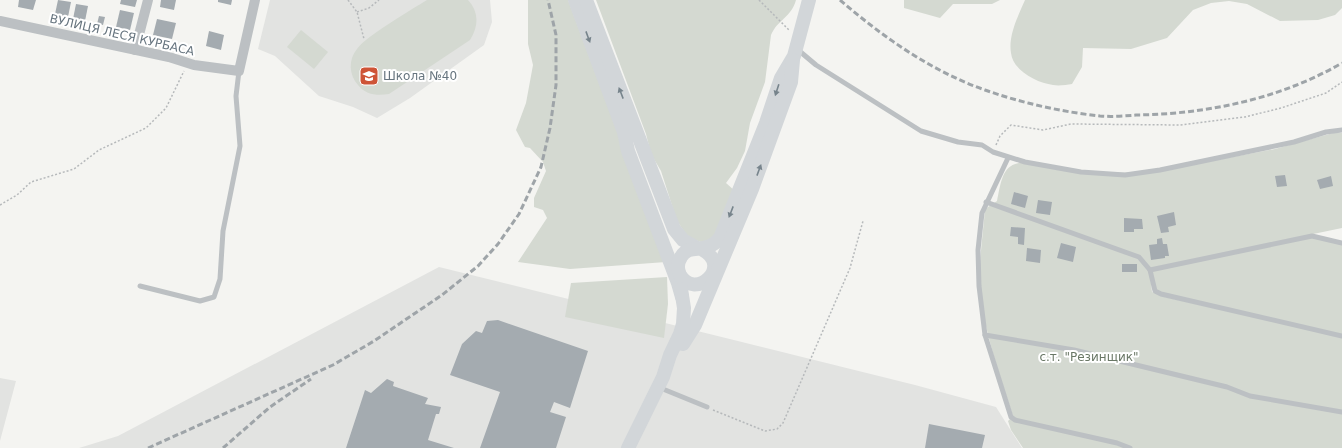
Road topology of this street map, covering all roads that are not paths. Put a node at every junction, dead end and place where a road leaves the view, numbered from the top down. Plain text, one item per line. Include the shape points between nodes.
1 (148, 0) edge
2 (255, 0) edge
3 (575, 0) edge
4 (586, 0) edge
5 (809, 0) edge
6 (0, 21) edge
7 (796, 47) junction
8 (135, 50) junction
9 (240, 71) junction
10 (1342, 130) edge
11 (624, 132) junction
12 (1008, 158) junction
13 (986, 202) junction
14 (1342, 243) edge
15 (700, 249) junction
16 (715, 269) junction
17 (678, 270) junction
18 (1150, 270) junction
19 (140, 286) dead end
20 (682, 298) junction
21 (985, 335) junction
22 (1342, 336) edge
23 (683, 344) junction
24 (660, 382) junction
25 (707, 408) road end
26 (1342, 412) edge
27 (628, 448) edge
28 (1130, 448) edge

1 - 8 street
2 - 9 street
3 -> 11 main road
15 -> 4 main road via 683,240 674,229
5 - 7 main road
6 - 8 street, ВУЛИЦЯ ЛЕСЯ КУРБАСА
7 - 12 lane via 816,65 921,131 958,142 982,145
7 -> 15 main road via 781,78 766,123 720,238 716,244
16 -> 7 main road via 752,189 791,82
8 - 9 street, ВУЛИЦЯ ЛЕСЯ КУРБАСА via 188,63
9 - 19 lane via 236,96 240,146 222,232 220,279 214,297 200,301
10 - 12 lane via 1160,170 1125,175 1081,172
11 - 17 main road via 634,149
11 - 20 main road via 628,151
12 - 13 lane
13 - 18 lane via 1140,257
13 - 21 lane via 982,213 978,250
14 - 18 lane via 1312,236
15 - 16 main road via 712,257
15 - 17 main road via 686,252 679,261
16 - 17 main road via 698,284 686,282
16 - 23 main road
16 - 23 main road via 695,325
17 - 20 main road
18 - 22 lane via 1155,291 1161,294
20 - 24 main road via 683,324
21 - 26 lane via 1074,350 1227,387 1250,396
21 - 28 lane via 1011,417
23 - 24 main road
24 - 25 lane
24 - 27 main road

